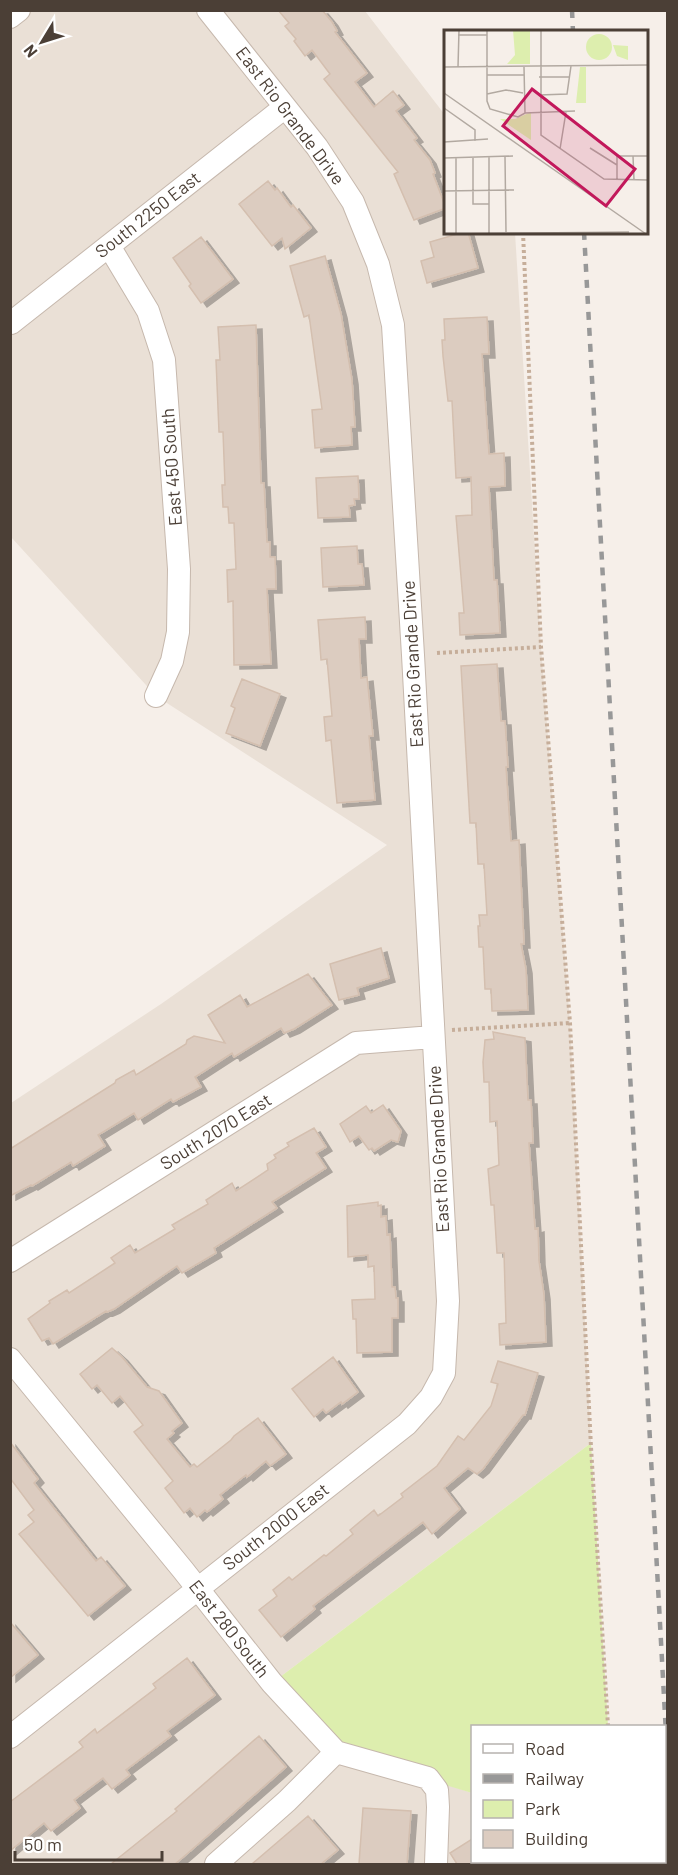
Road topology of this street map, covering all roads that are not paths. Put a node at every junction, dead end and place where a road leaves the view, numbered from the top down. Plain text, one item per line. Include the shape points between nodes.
1 (19, 10) edge
2 (208, 10) edge
3 (10, 17) edge
4 (285, 107) junction
5 (109, 246) junction
6 (11, 322) edge
7 (156, 696) dead end
8 (442, 1033) junction
9 (10, 1261) edge
10 (10, 1359) edge
11 (444, 1373) joint
12 (198, 1589) junction
13 (10, 1737) edge
14 (336, 1752) junction
15 (216, 1864) edge
16 (436, 1864) edge

1 - 3 street
2 - 4 street, East Rio Grande Drive
4 - 5 street, South 2250 East
4 - 8 street, East Rio Grande Drive via 353,202 378,264 393,325
5 - 6 street, South 2250 East
5 - 7 street, East 450 South via 148,311 164,360 178,569 178,632 172,661
8 - 9 street, South 2070 East via 356,1044
8 - 11 street, East Rio Grande Drive via 448,1301
10 - 12 street, East 280 South
11 - 12 street, South 2000 East via 431,1397 407,1424
12 - 13 street, South 2000 East
12 - 14 street, East 280 South via 272,1683
14 - 15 street via 287,1802
14 - 16 street via 428,1778 437,1790

